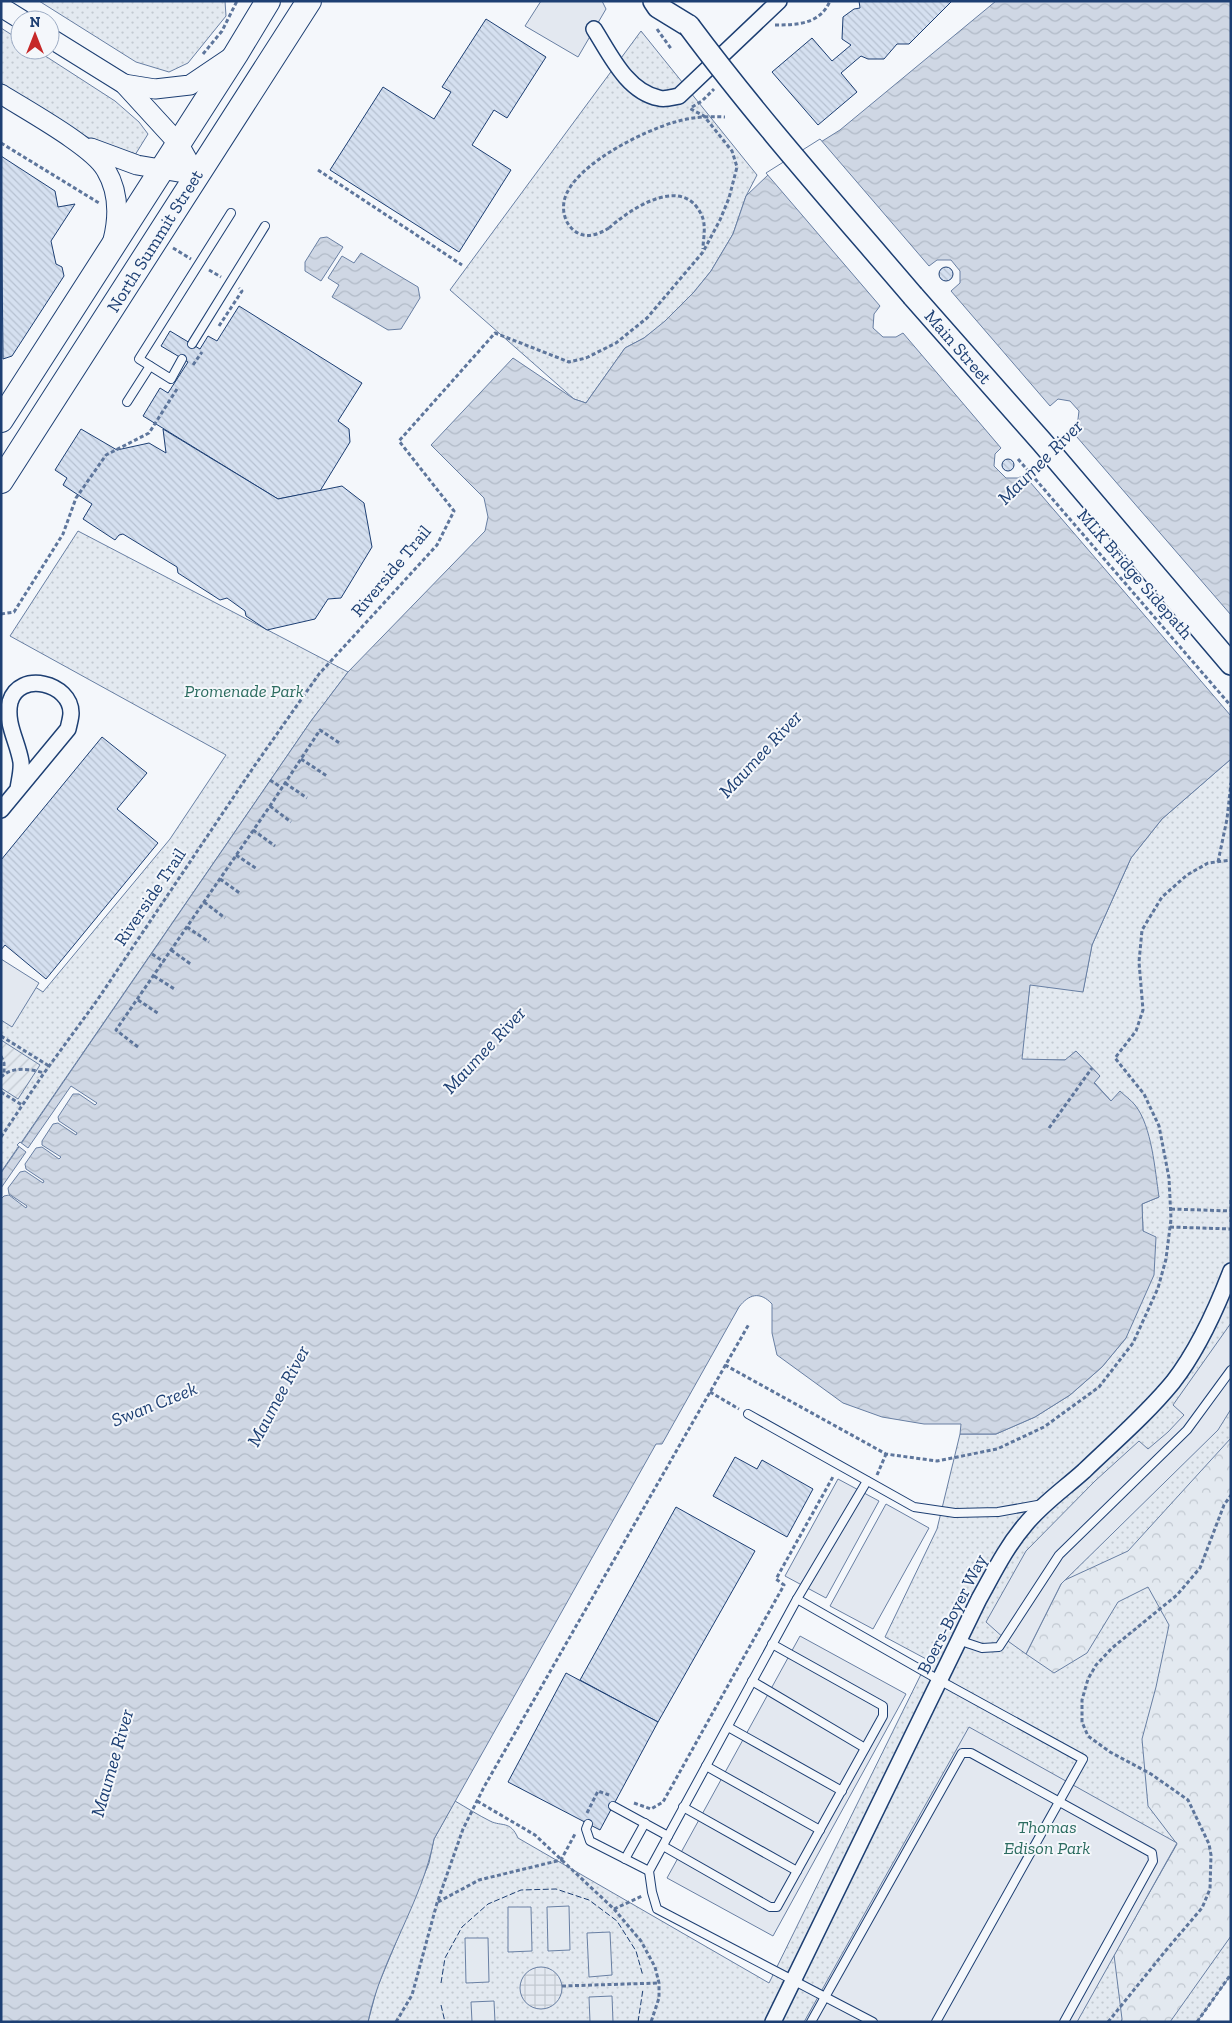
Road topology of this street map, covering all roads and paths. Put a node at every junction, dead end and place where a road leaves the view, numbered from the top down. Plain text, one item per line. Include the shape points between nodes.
1 (237, 1) edge
2 (268, 1) edge
3 (309, 1) edge
4 (654, 1) edge
5 (680, 1) edge
6 (779, 1) edge
7 (830, 1) edge
8 (689, 26) junction
9 (774, 26) dead end
10 (594, 29) dead end
11 (60, 44) edge
12 (236, 54) junction
13 (198, 60) dead end
14 (124, 84) junction
15 (715, 87) dead end
16 (1, 94) edge
17 (725, 117) dead end
18 (76, 141) junction
19 (178, 143) junction
20 (161, 169) junction
21 (318, 170) dead end
22 (196, 176) junction
23 (231, 213) dead end
24 (264, 226) dead end
25 (111, 249) junction
26 (702, 252) junction
27 (462, 265) dead end
28 (242, 291) dead end
29 (216, 330) dead end
30 (192, 344) dead end
31 (206, 346) dead end
32 (182, 359) dead end
33 (150, 366) junction
34 (190, 370) dead end
35 (180, 386) dead end
36 (127, 402) dead end
37 (1, 420) edge
38 (1018, 459) dead end
39 (1, 481) edge
40 (1, 614) edge
41 (1231, 664) edge
42 (1231, 706) edge
43 (341, 744) dead end
44 (301, 759) junction
45 (327, 776) dead end
46 (270, 780) dead end
47 (285, 783) junction
48 (1231, 783) edge
49 (282, 788) junction
50 (18, 789) junction
51 (307, 798) dead end
52 (270, 806) junction
53 (1, 810) edge
54 (292, 822) dead end
55 (253, 830) junction
56 (275, 846) dead end
57 (236, 855) junction
58 (1231, 860) edge
59 (1218, 862) junction
60 (257, 869) dead end
61 (220, 879) junction
62 (241, 894) dead end
63 (204, 902) junction
64 (225, 918) dead end
65 (187, 927) junction
66 (209, 942) dead end
67 (171, 950) junction
68 (152, 954) dead end
69 (164, 962) junction
70 (192, 965) dead end
71 (154, 976) junction
72 (176, 990) dead end
73 (138, 1000) junction
74 (159, 1014) dead end
75 (1, 1036) edge
76 (138, 1047) dead end
77 (1, 1056) edge
78 (49, 1066) junction
79 (1092, 1068) dead end
80 (44, 1072) junction
81 (2, 1076) edge
82 (1, 1092) edge
83 (22, 1105) junction
84 (1049, 1128) dead end
85 (1, 1136) edge
86 (1231, 1200) edge
87 (1171, 1209) junction
88 (1231, 1211) edge
89 (1231, 1222) edge
90 (1170, 1227) junction
91 (1231, 1228) edge
92 (1231, 1271) edge
93 (1227, 1294) edge
94 (749, 1324) dead end
95 (725, 1365) junction
96 (1231, 1370) edge
97 (710, 1392) junction
98 (748, 1414) joint
99 (886, 1454) junction
100 (840, 1466) junction
101 (870, 1483) junction
102 (1231, 1494) edge
103 (1046, 1503) junction
104 (797, 1599) junction
105 (958, 1640) junction
106 (772, 1644) junction
107 (939, 1680) junction
108 (752, 1681) junction
109 (728, 1727) junction
110 (865, 1748) junction
111 (706, 1766) junction
112 (842, 1791) junction
113 (611, 1796) dead end
114 (626, 1800) dead end
115 (477, 1801) junction
116 (1059, 1802) junction
117 (613, 1806) dead end
118 (684, 1807) junction
119 (585, 1823) joint
120 (644, 1823) junction
121 (578, 1829) dead end
122 (820, 1830) junction
123 (668, 1836) junction
124 (663, 1846) junction
125 (625, 1859) junction
126 (561, 1860) junction
127 (649, 1871) junction
128 (797, 1871) junction
129 (652, 1892) junction
130 (437, 1903) junction
131 (614, 1909) junction
132 (1231, 1974) edge
133 (792, 1981) junction
134 (659, 1983) junction
135 (562, 1986) dead end
136 (826, 1997) junction
137 (396, 2022) edge
138 (651, 2022) edge
139 (773, 2022) edge
140 (812, 2022) edge
141 (873, 2022) edge
142 (936, 2022) edge
143 (1064, 2022) edge
144 (1108, 2022) edge
145 (1197, 2022) edge

1 - 13 path via 222,31
2 - 12 main road, North Summit Street
3 - 22 main road, North Summit Street
4 - 8 main road via 658,7
5 - 8 main road
6 - 10 street via 679,96 660,99 640,90 626,77
7 - 9 path via 825,12 808,22
8 - 41 main road, Main Street, bridge via 776,136
11 - 14 street
12 - 14 street via 190,85 155,89
12 - 19 main road, North Summit Street
14 - 19 street
15 - 26 path, Riverside Trail via 702,101 689,108 704,116 732,151 736,167 726,205
16 - 18 street
17 - 26 path, bridge via 692,118 653,129 614,149 587,169 566,194 563,210 573,230 581,235 596,234 649,201 668,196 686,198 697,207 704,224
18 - 20 street via 128,162
18 - 25 street via 106,168 113,186 118,220
19 - 20 main road, North Summit Street
19 - 22 street
20 - 22 street
20 - 25 main road, North Summit Street
21 - 27 path
22 - 39 main road, North Summit Street
23 - 33 lane via 139,359
24 - 30 lane
25 - 37 main road, North Summit Street
26 - 78 path, Riverside Trail via 647,318 616,343 586,358 569,362 496,333 399,441 454,511 437,545 319,674
28 - 29 path
31 - 34 path
32 - 33 lane via 170,379
33 - 36 lane
35 - 40 path via 149,433 106,455 76,498 63,534 14,612
38 - 42 path, MLK Bridge Sidepath
43 - 44 path via 320,730
44 - 45 path
44 - 47 path
46 - 49 path
47 - 49 path
47 - 51 path
48 - 59 path
49 - 52 path
50 - 50 street via 68,728 69,702 50,685 23,685 10,702 10,726 21,764
50 - 53 street
52 - 54 path
52 - 55 path
55 - 56 path
55 - 57 path
57 - 60 path
57 - 61 path
58 - 59 path
59 - 87 path via 1208,863 1187,874 1162,897 1142,930 1139,962 1143,1010 1136,1031 1115,1058 1144,1094 1159,1126
61 - 62 path
61 - 63 path
63 - 64 path
63 - 65 path
65 - 66 path
65 - 67 path
67 - 69 path
67 - 70 path
68 - 69 path
69 - 71 path
71 - 72 path
71 - 73 path
73 - 74 path
73 - 76 path via 116,1030
75 - 78 path
77 - 81 path via 4,1063
78 - 80 path, Riverside Trail
79 - 84 path
80 - 81 path via 20,1069
80 - 83 path, Riverside Trail
82 - 83 path
83 - 85 path, Riverside Trail
86 - 88 path
87 - 88 path
87 - 90 path
88 - 89 path
90 - 91 path
90 - 99 path via 1158,1288 1133,1343 1099,1387 1044,1427 997,1449 937,1461
92 - 93 street, Boers-Boyer Way
93 - 103 street, Boers-Boyer Way via 1173,1381 1135,1423
94 - 95 path
95 - 97 path
95 - 99 path
96 - 105 lane via 1187,1430 1059,1556 999,1647 982,1648
97 - 98 path
97 - 115 path
98 - 100 lane
99 - 101 path
100 - 101 lane
100 - 114 path via 776,1579 784,1585 663,1802 651,1810
101 - 103 lane via 914,1507 955,1513 998,1512
101 - 104 lane
102 - 144 path via 1200,1568 1177,1595 1096,1664 1082,1700 1082,1722 1088,1736 1188,1800 1211,1855 1210,1889 1202,1908
103 - 105 street, Boers-Boyer Way via 1009,1546
104 - 106 lane
104 - 107 lane
105 - 107 street, Boers-Boyer Way
106 - 108 lane
106 - 110 lane via 883,1706 883,1716
107 - 116 lane via 1083,1759
107 - 133 street, Boers-Boyer Way
108 - 109 lane
108 - 110 lane
109 - 111 lane
109 - 112 lane
110 - 112 lane
111 - 118 lane
111 - 122 lane
112 - 122 lane
113 - 119 path via 598,1791
115 - 126 path via 535,1835
115 - 130 path via 463,1828
116 - 136 lane via 971,1753 962,1753
116 - 142 lane
116 - 143 lane via 1152,1853 1153,1861
117 - 120 lane
118 - 123 lane
118 - 128 lane
119 - 125 lane via 590,1841
120 - 123 lane
120 - 125 lane
121 - 126 path
122 - 128 lane
123 - 124 lane
124 - 127 lane
124 - 128 lane via 770,1908 777,1907
125 - 127 lane
126 - 130 path via 479,1880
126 - 131 path
127 - 129 lane
129 - 131 path
129 - 133 lane via 657,1909
130 - 137 path via 412,1995
131 - 134 path via 641,1942 655,1967
132 - 145 path
133 - 136 lane
133 - 139 street, Boers-Boyer Way
134 - 135 path
134 - 138 path via 659,1998
136 - 140 lane
136 - 141 lane

